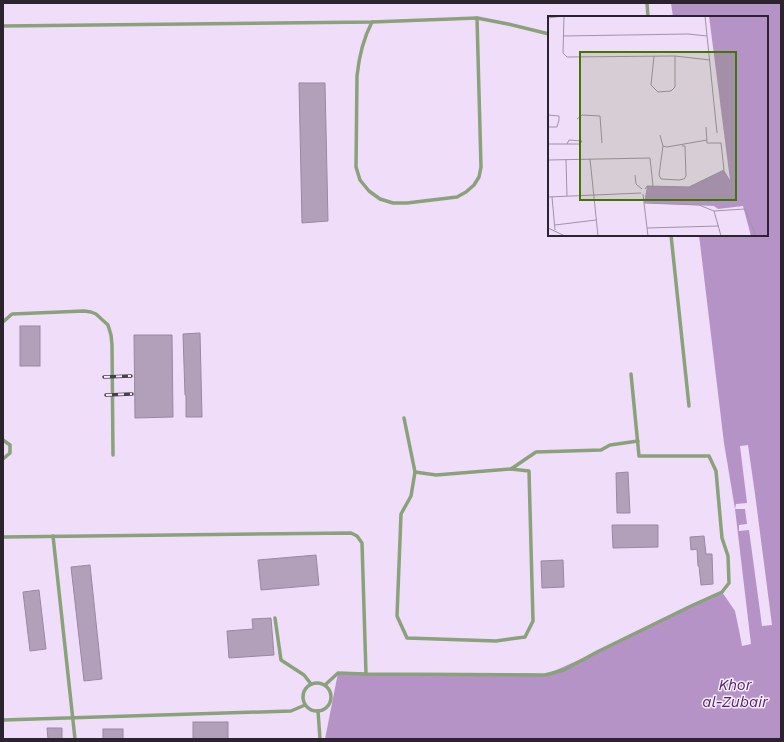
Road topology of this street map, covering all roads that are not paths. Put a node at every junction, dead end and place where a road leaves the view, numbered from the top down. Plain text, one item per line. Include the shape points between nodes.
1 (647, 3) edge
2 (648, 16) edge
3 (477, 18) junction
4 (372, 22) junction
5 (3, 26) edge
6 (548, 34) edge
7 (671, 236) edge
8 (3, 322) edge
9 (631, 374) dead end
10 (689, 406) dead end
11 (404, 418) dead end
12 (3, 440) edge
13 (638, 441) junction
14 (113, 455) dead end
15 (3, 459) edge
16 (511, 469) junction
17 (415, 472) junction
18 (53, 536) junction
19 (3, 537) edge
20 (275, 618) dead end
21 (366, 674) junction
22 (311, 684) junction
23 (325, 684) junction
24 (305, 705) junction
25 (318, 711) junction
26 (73, 718) junction
27 (3, 720) edge
28 (75, 739) edge
29 (320, 739) edge

1 - 2 lane
3 - 4 lane
3 - 4 lane via 481,167 479,177 470,189 457,196 407,203 393,203 380,199 360,180 356,167 358,62
3 - 6 lane
4 - 5 lane
7 - 10 lane
8 - 14 lane via 12,314 84,311 96,314 108,325 112,345
9 - 13 lane
11 - 17 lane
12 - 15 lane via 10,445 10,453
13 - 16 lane via 610,445 601,450 536,452
13 - 21 lane via 639,456 709,456 716,471 722,538 728,556 729,583 722,592 564,670 545,675
16 - 17 lane via 436,474
16 - 17 lane via 529,471 533,621 524,637 496,641 407,638 397,616 400,514 410,496
18 - 19 lane
18 - 21 lane via 351,533 362,543
18 - 26 lane
20 - 22 lane via 281,660 304,675
21 - 23 lane via 338,673
22 - 23 lane
22 - 24 lane via 304,691
23 - 25 lane via 331,692 331,701 326,708
24 - 25 lane via 313,711
24 - 26 lane via 291,711
25 - 29 lane
26 - 27 lane
26 - 28 lane

